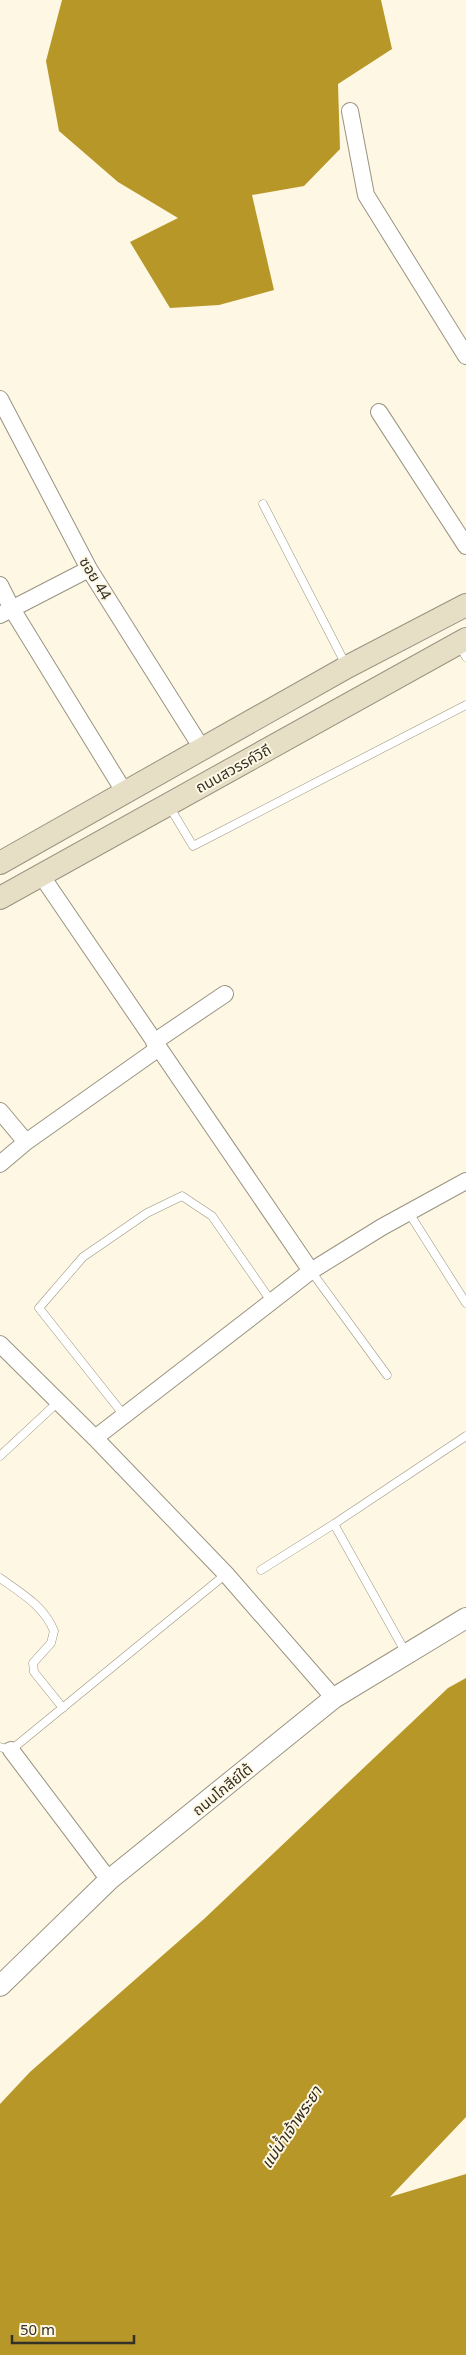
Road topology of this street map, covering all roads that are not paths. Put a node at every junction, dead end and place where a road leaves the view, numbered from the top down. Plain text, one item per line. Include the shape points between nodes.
1 (350, 111) dead end
2 (466, 356) edge
3 (0, 399) edge
4 (379, 412) dead end
5 (263, 504) dead end
6 (466, 546) edge
7 (89, 569) junction
8 (0, 585) edge
9 (466, 605) edge
10 (6, 612) edge
11 (464, 646) edge
12 (347, 667) junction
13 (466, 705) edge
14 (203, 750) junction
15 (125, 793) junction
16 (168, 804) junction
17 (0, 863) edge
18 (40, 876) junction
19 (0, 898) edge
20 (225, 994) dead end
21 (156, 1045) junction
22 (0, 1112) edge
23 (26, 1142) junction
24 (0, 1164) edge
25 (466, 1181) edge
26 (410, 1213) junction
27 (311, 1271) junction
28 (271, 1301) junction
29 (466, 1302) edge
30 (0, 1344) edge
31 (387, 1375) dead end
32 (58, 1402) junction
33 (123, 1414) junction
34 (466, 1436) edge
35 (95, 1438) junction
36 (0, 1456) edge
37 (334, 1524) junction
38 (261, 1570) dead end
39 (226, 1574) junction
40 (0, 1578) edge
41 (466, 1618) edge
42 (406, 1653) junction
43 (334, 1698) junction
44 (63, 1708) junction
45 (5, 1749) edge
46 (109, 1880) junction
47 (1, 1981) edge

1 - 2 street via 366,195
3 - 7 street, ซอย 44
4 - 6 street
5 - 12 lane
7 - 10 street
7 - 14 street, ซอย 44
8 - 10 street
9 - 12 main road, ถนนสวรรค์วิถี
10 - 15 street
11 - 16 main road, ถนนสวรรค์วิถี
12 - 14 main road, ถนนสวรรค์วิถี
13 - 16 lane via 193,846
14 - 15 main road, ถนนสวรรค์วิถี
15 - 17 main road, ถนนสวรรค์วิถี
16 - 18 main road, ถนนสวรรค์วิถี
18 - 19 main road, ถนนสวรรค์วิถี
18 - 21 street
20 - 21 street
21 - 23 street
21 - 27 street
22 - 23 street
23 - 24 street
25 - 26 street
26 - 27 street
26 - 29 lane
27 - 28 street
27 - 31 lane
28 - 33 street
28 - 33 lane via 212,1216 182,1196 147,1213 83,1257 40,1308
30 - 32 street
32 - 35 street
32 - 36 lane
33 - 35 street
34 - 37 lane
35 - 39 street
37 - 38 lane
37 - 42 lane
39 - 43 street
39 - 44 lane
40 - 44 lane via 50,1619 54,1631 50,1643 33,1663 34,1672
41 - 42 street, ถนนโกสีย์ใต้
42 - 43 street, ถนนโกสีย์ใต้
43 - 46 street, ถนนโกสีย์ใต้
44 - 45 lane
45 - 46 street
46 - 47 street, ถนนโกสีย์ใต้

